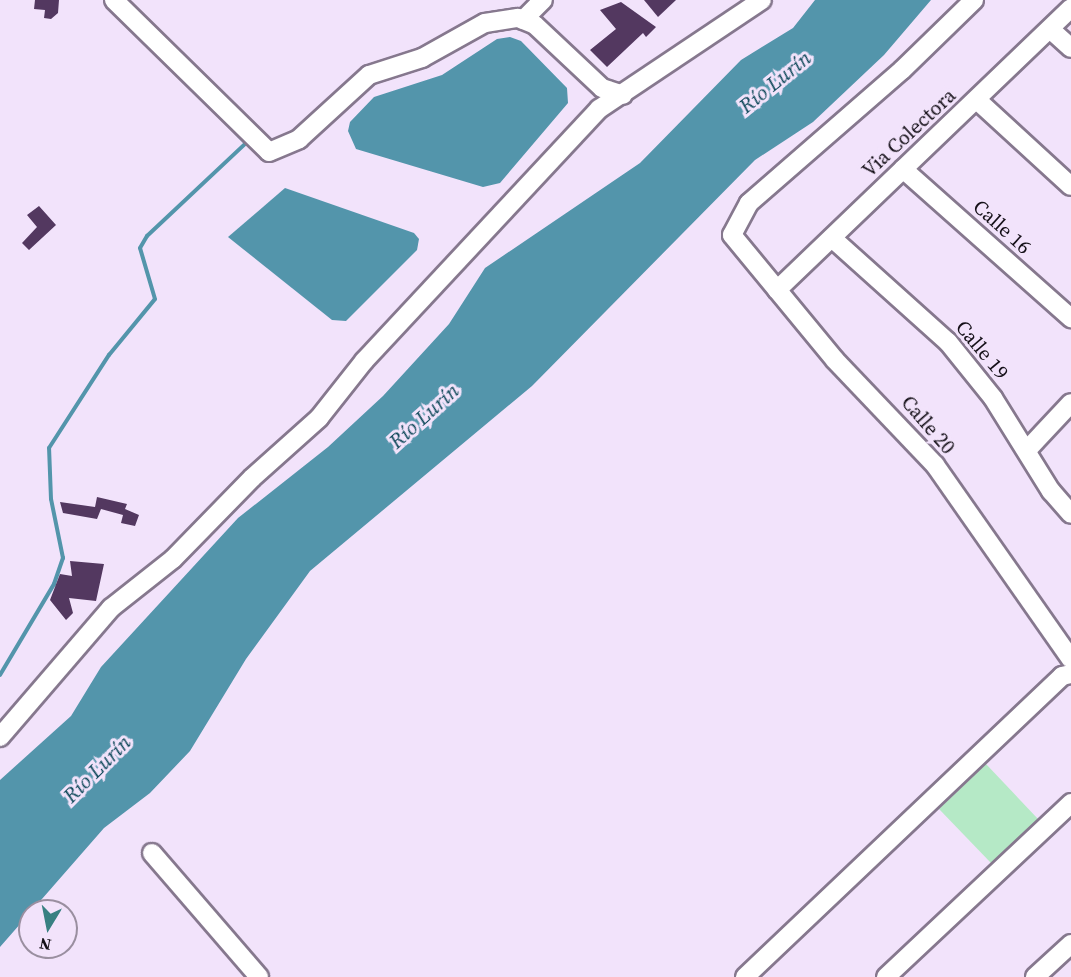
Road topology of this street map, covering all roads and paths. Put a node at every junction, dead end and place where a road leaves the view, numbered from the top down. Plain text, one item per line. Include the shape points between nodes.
1 (114, 0) edge
2 (543, 0) edge
3 (762, 0) edge
4 (974, 0) edge
5 (1071, 8) edge
6 (523, 20) junction
7 (1050, 29) junction
8 (1071, 48) edge
9 (623, 95) junction
10 (977, 100) junction
11 (903, 169) junction
12 (1071, 186) edge
13 (831, 238) junction
14 (777, 290) junction
15 (1071, 318) edge
16 (1071, 403) edge
17 (1027, 450) junction
18 (1071, 514) edge
19 (1071, 659) edge
20 (1071, 674) edge
21 (0, 737) edge
22 (1071, 803) edge
23 (152, 853) dead end
24 (1071, 944) edge
25 (259, 977) edge
26 (745, 977) edge
27 (886, 977) edge
28 (1035, 977) edge

1 - 6 street via 258,146 269,152 281,150 369,75 423,58 485,23
2 - 6 street
3 - 9 street
4 - 14 street, Calle 20 via 902,70 749,203 732,235
5 - 7 street, Via Colectora
6 - 9 street via 535,25 602,88
7 - 8 street
7 - 10 street, Via Colectora
9 - 21 street via 599,109 364,361 319,418 252,478 173,559 111,608
10 - 11 street, Via Colectora
10 - 12 street
11 - 13 street, Via Colectora
11 - 15 street, Calle 16
13 - 14 street, Via Colectora
13 - 17 street, Calle 19 via 948,342
14 - 19 street, Calle 20 via 935,465
16 - 17 street
17 - 18 street, Calle 19
20 - 26 street via 1062,676
22 - 27 street
23 - 25 street
24 - 28 street

